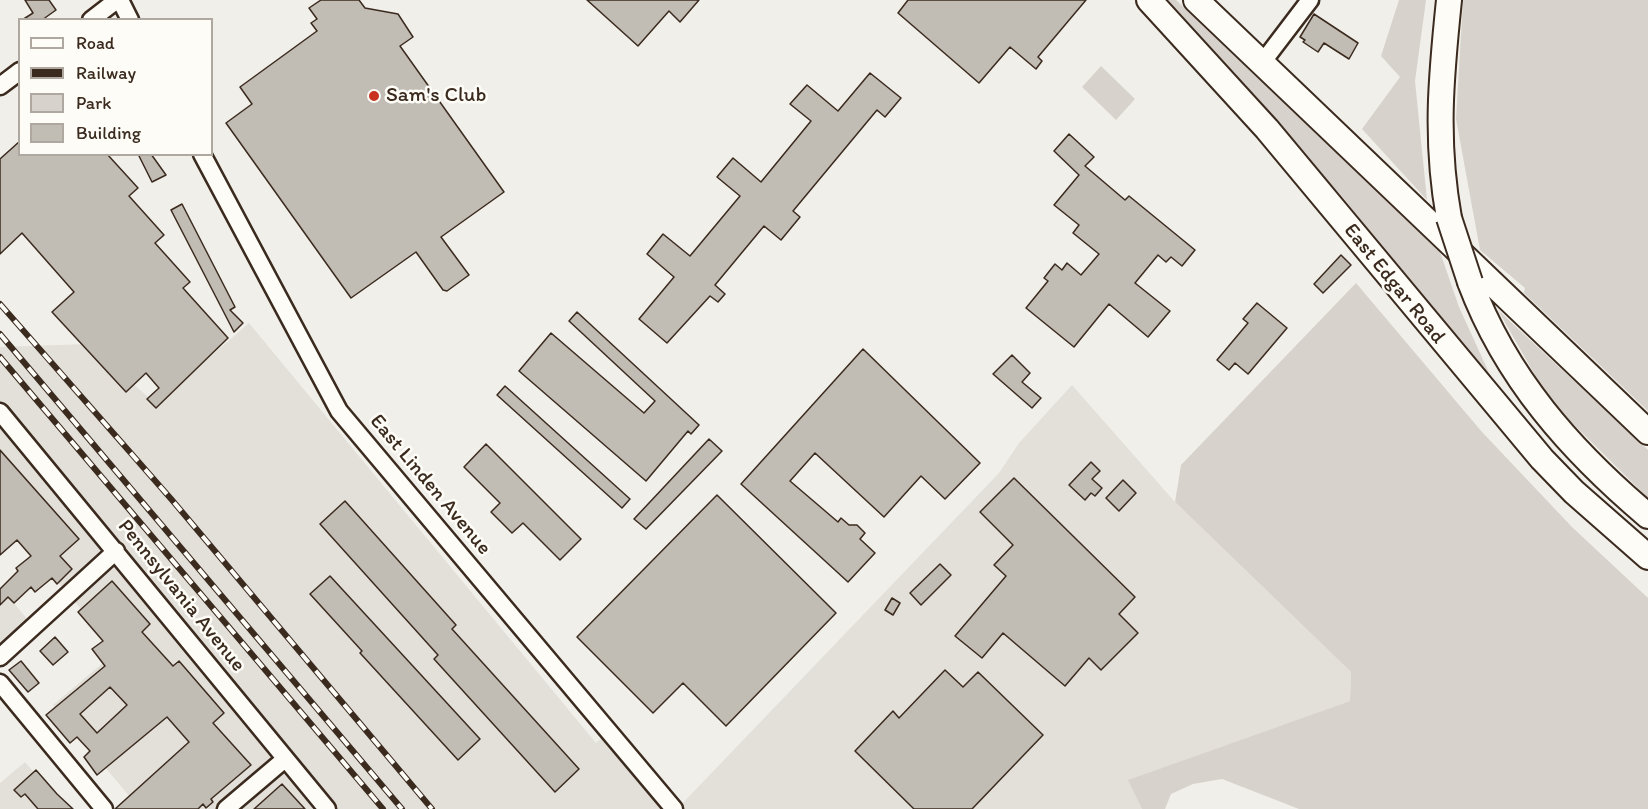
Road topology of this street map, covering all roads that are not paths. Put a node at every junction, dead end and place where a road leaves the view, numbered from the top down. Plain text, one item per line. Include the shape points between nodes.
1 (119, 0) edge
2 (1149, 0) edge
3 (1196, 0) edge
4 (1310, 0) edge
5 (1449, 0) edge
6 (94, 18) edge
7 (129, 18) edge
8 (1262, 63) junction
9 (18, 72) edge
10 (0, 86) edge
11 (203, 156) edge
12 (0, 412) edge
13 (1648, 432) edge
14 (1648, 516) edge
15 (116, 551) junction
16 (1648, 557) edge
17 (0, 657) edge
18 (0, 683) edge
19 (285, 759) junction
20 (104, 809) edge
21 (226, 809) edge
22 (327, 809) edge
23 (674, 809) edge

1 - 6 street
1 - 7 street
2 - 16 highway, East Edgar Road via 1267,129 1542,459
3 - 8 highway
4 - 8 street
5 - 14 highway, bridge via 1439,123 1441,169 1449,218 1470,282 1497,344 1533,399 1576,450
8 - 13 highway
9 - 10 street
11 - 23 street, East Linden Avenue via 339,411
12 - 15 street, Pennsylvania Avenue
15 - 17 street
15 - 19 street, Pennsylvania Avenue
18 - 20 street
19 - 21 street
19 - 22 street, Pennsylvania Avenue

